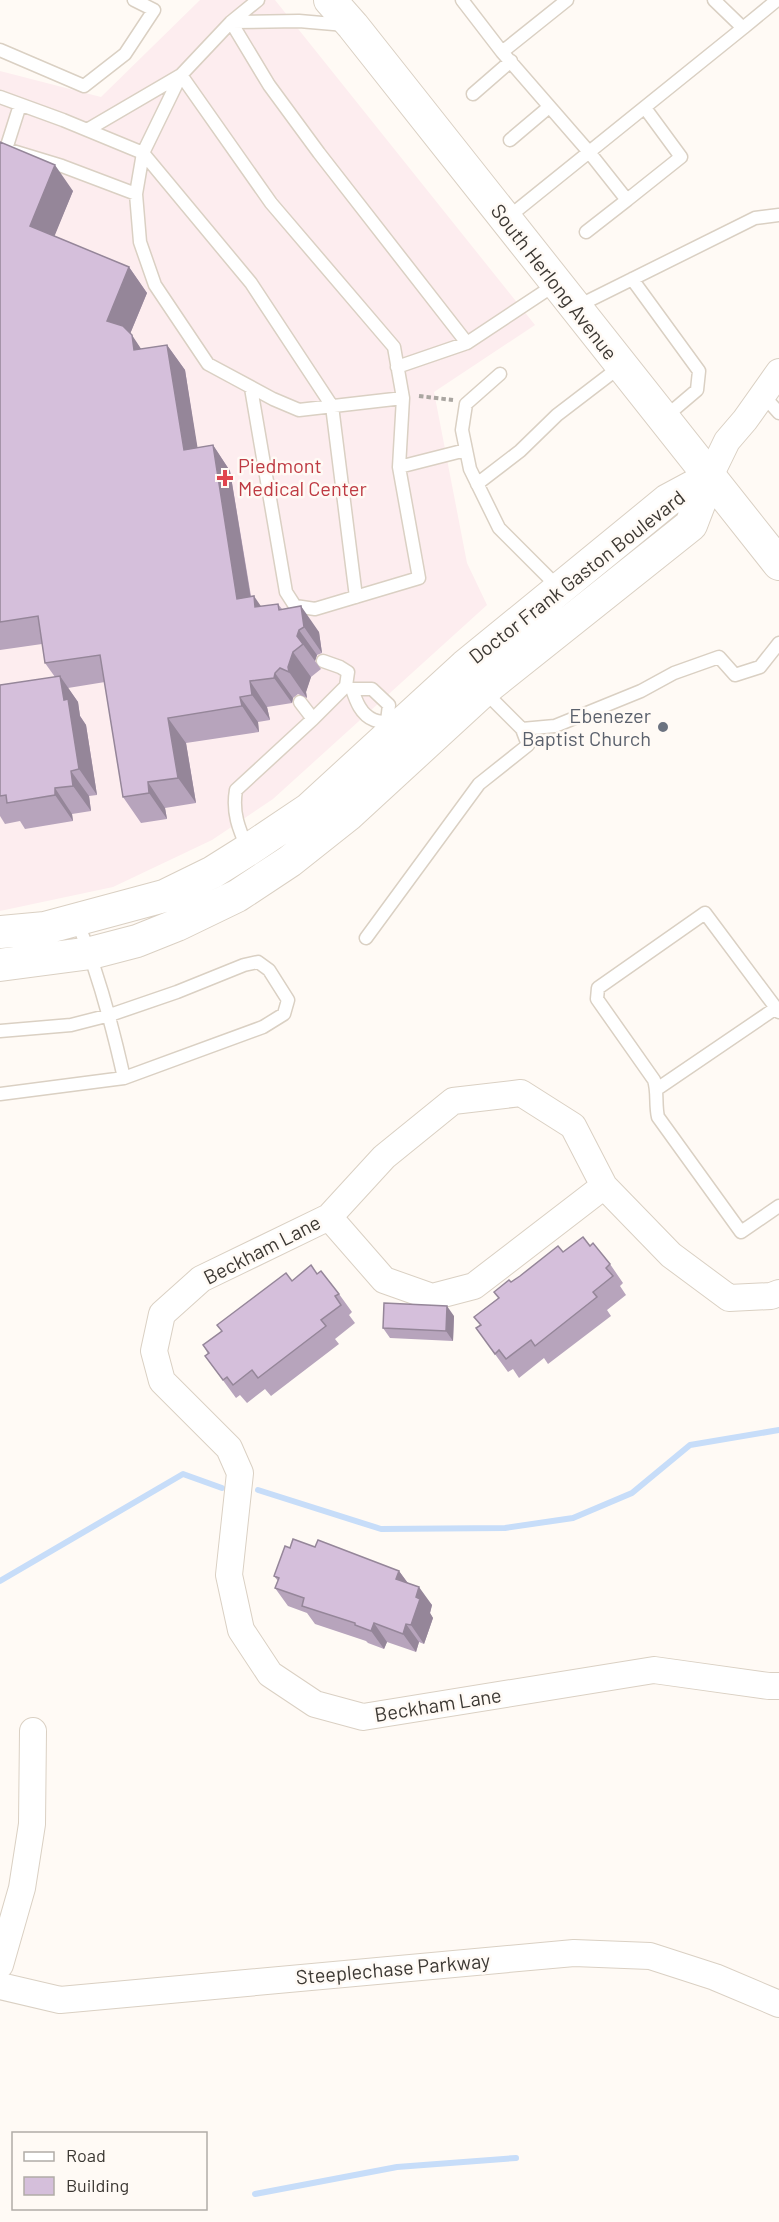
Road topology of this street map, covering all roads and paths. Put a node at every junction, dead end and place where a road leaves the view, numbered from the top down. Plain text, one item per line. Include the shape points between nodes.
1 (134, 0) edge
2 (258, 0) edge
3 (330, 0) edge
4 (462, 0) edge
5 (567, 0) edge
6 (714, 0) edge
7 (777, 0) edge
8 (231, 22) junction
9 (353, 26) junction
10 (744, 28) junction
11 (0, 50) edge
12 (507, 57) junction
13 (181, 75) junction
14 (473, 94) dead end
15 (0, 97) edge
16 (20, 105) junction
17 (549, 107) junction
18 (645, 108) junction
19 (87, 130) junction
20 (510, 140) dead end
21 (589, 152) junction
22 (143, 153) junction
23 (136, 194) junction
24 (627, 200) junction
25 (779, 214) edge
26 (505, 220) junction
27 (586, 232) dead end
28 (632, 279) junction
29 (566, 296) junction
30 (467, 343) junction
31 (621, 366) junction
32 (397, 367) junction
33 (779, 372) edge
34 (501, 374) dead end
35 (251, 388) junction
36 (403, 398) junction
37 (771, 403) edge
38 (466, 404) junction
39 (332, 406) junction
40 (662, 418) junction
41 (466, 450) junction
42 (399, 467) junction
43 (709, 478) junction
44 (477, 484) junction
45 (779, 564) edge
46 (356, 597) junction
47 (569, 601) junction
48 (779, 643) edge
49 (323, 661) dead end
50 (475, 678) junction
51 (349, 687) junction
52 (300, 702) dead end
53 (313, 719) junction
54 (392, 726) junction
55 (522, 729) junction
56 (248, 850) junction
57 (77, 921) junction
58 (0, 932) edge
59 (366, 938) dead end
60 (91, 953) junction
61 (0, 965) edge
62 (778, 1010) edge
63 (110, 1015) junction
64 (0, 1031) edge
65 (124, 1078) junction
66 (657, 1089) junction
67 (0, 1094) edge
68 (604, 1186) junction
69 (779, 1206) edge
70 (329, 1217) junction
71 (779, 1293) edge
72 (779, 1686) edge
73 (33, 1731) dead end
74 (0, 1965) edge
75 (0, 1986) edge
76 (779, 2004) edge

1 - 11 lane via 154,10 125,54 84,86
2 - 8 lane
3 - 9 street, South Herlong Avenue
4 - 12 lane
5 - 12 lane
6 - 10 lane
7 - 10 lane
8 - 9 lane via 299,21
8 - 13 lane
8 - 30 lane via 275,94
9 - 26 street, South Herlong Avenue
10 - 18 lane
12 - 14 lane
12 - 17 lane
13 - 19 lane
13 - 22 lane
13 - 32 lane via 272,203 394,347
15 - 16 lane
16 - 19 lane
16 - 23 lane via 6,149
17 - 20 lane
17 - 21 lane
18 - 21 lane
18 - 24 lane via 681,157
19 - 22 lane
21 - 24 lane
21 - 26 lane
22 - 23 lane
22 - 39 lane via 251,283
23 - 35 lane via 140,242 155,285 208,364
24 - 27 lane
25 - 28 lane via 756,218
26 - 29 street, South Herlong Avenue
28 - 29 lane
28 - 40 lane via 699,371 697,390
29 - 30 lane
29 - 31 street, South Herlong Avenue
30 - 32 lane
31 - 40 street, South Herlong Avenue
31 - 44 lane
32 - 36 lane
33 - 37 street
34 - 38 lane
35 - 39 lane via 299,410
35 - 46 lane via 286,592 295,606 315,609
36 - 38 path via 420,396
36 - 39 lane
36 - 42 lane
37 - 43 street via 745,420 727,441
38 - 41 lane via 462,430
39 - 46 lane
40 - 43 street, South Herlong Avenue
41 - 42 lane
41 - 44 lane
42 - 46 lane via 419,578
43 - 45 street, South Herlong Avenue
43 - 47 street, Doctor Frank Gaston Boulevard via 691,525
44 - 47 lane via 499,528
47 - 50 street, Doctor Frank Gaston Boulevard
48 - 55 lane via 760,668 735,675 719,657 555,726
49 - 51 lane via 348,672
50 - 54 street, Doctor Frank Gaston Boulevard
50 - 55 lane
50 - 60 street, Doctor Frank Gaston Boulevard via 348,815 290,861 237,896 157,933
51 - 53 lane
51 - 54 lane via 357,705 374,720
51 - 54 lane via 372,689 389,705
52 - 53 lane
53 - 56 lane via 236,790 236,820
54 - 56 street, Doctor Frank Gaston Boulevard via 309,809
55 - 59 lane via 528,745 479,784
56 - 57 street, Doctor Frank Gaston Boulevard via 164,896
57 - 58 street, Doctor Frank Gaston Boulevard
57 - 60 lane
60 - 61 street, Doctor Frank Gaston Boulevard
60 - 63 lane
62 - 66 lane
62 - 66 lane via 705,913 596,993
63 - 64 lane via 71,1025
63 - 65 lane
63 - 65 lane via 258,962 269,970 288,1000 284,1014 263,1027
65 - 67 lane
66 - 69 lane via 658,1117 741,1232
68 - 70 street, Beckham Lane via 474,1286 432,1297 384,1280
68 - 70 street, Beckham Lane via 573,1126 521,1093 453,1101 384,1157
68 - 71 street, Beckham Lane via 671,1255 729,1298
70 - 72 street, Beckham Lane via 201,1279 162,1314 154,1351 162,1381 229,1448 240,1473 229,1575 242,1630 270,1674 315,1704 363,1717 654,1670
73 - 74 street via 32,1824 22,1888
75 - 76 street, Steeplechase Parkway via 60,2000 574,1953 650,1956

